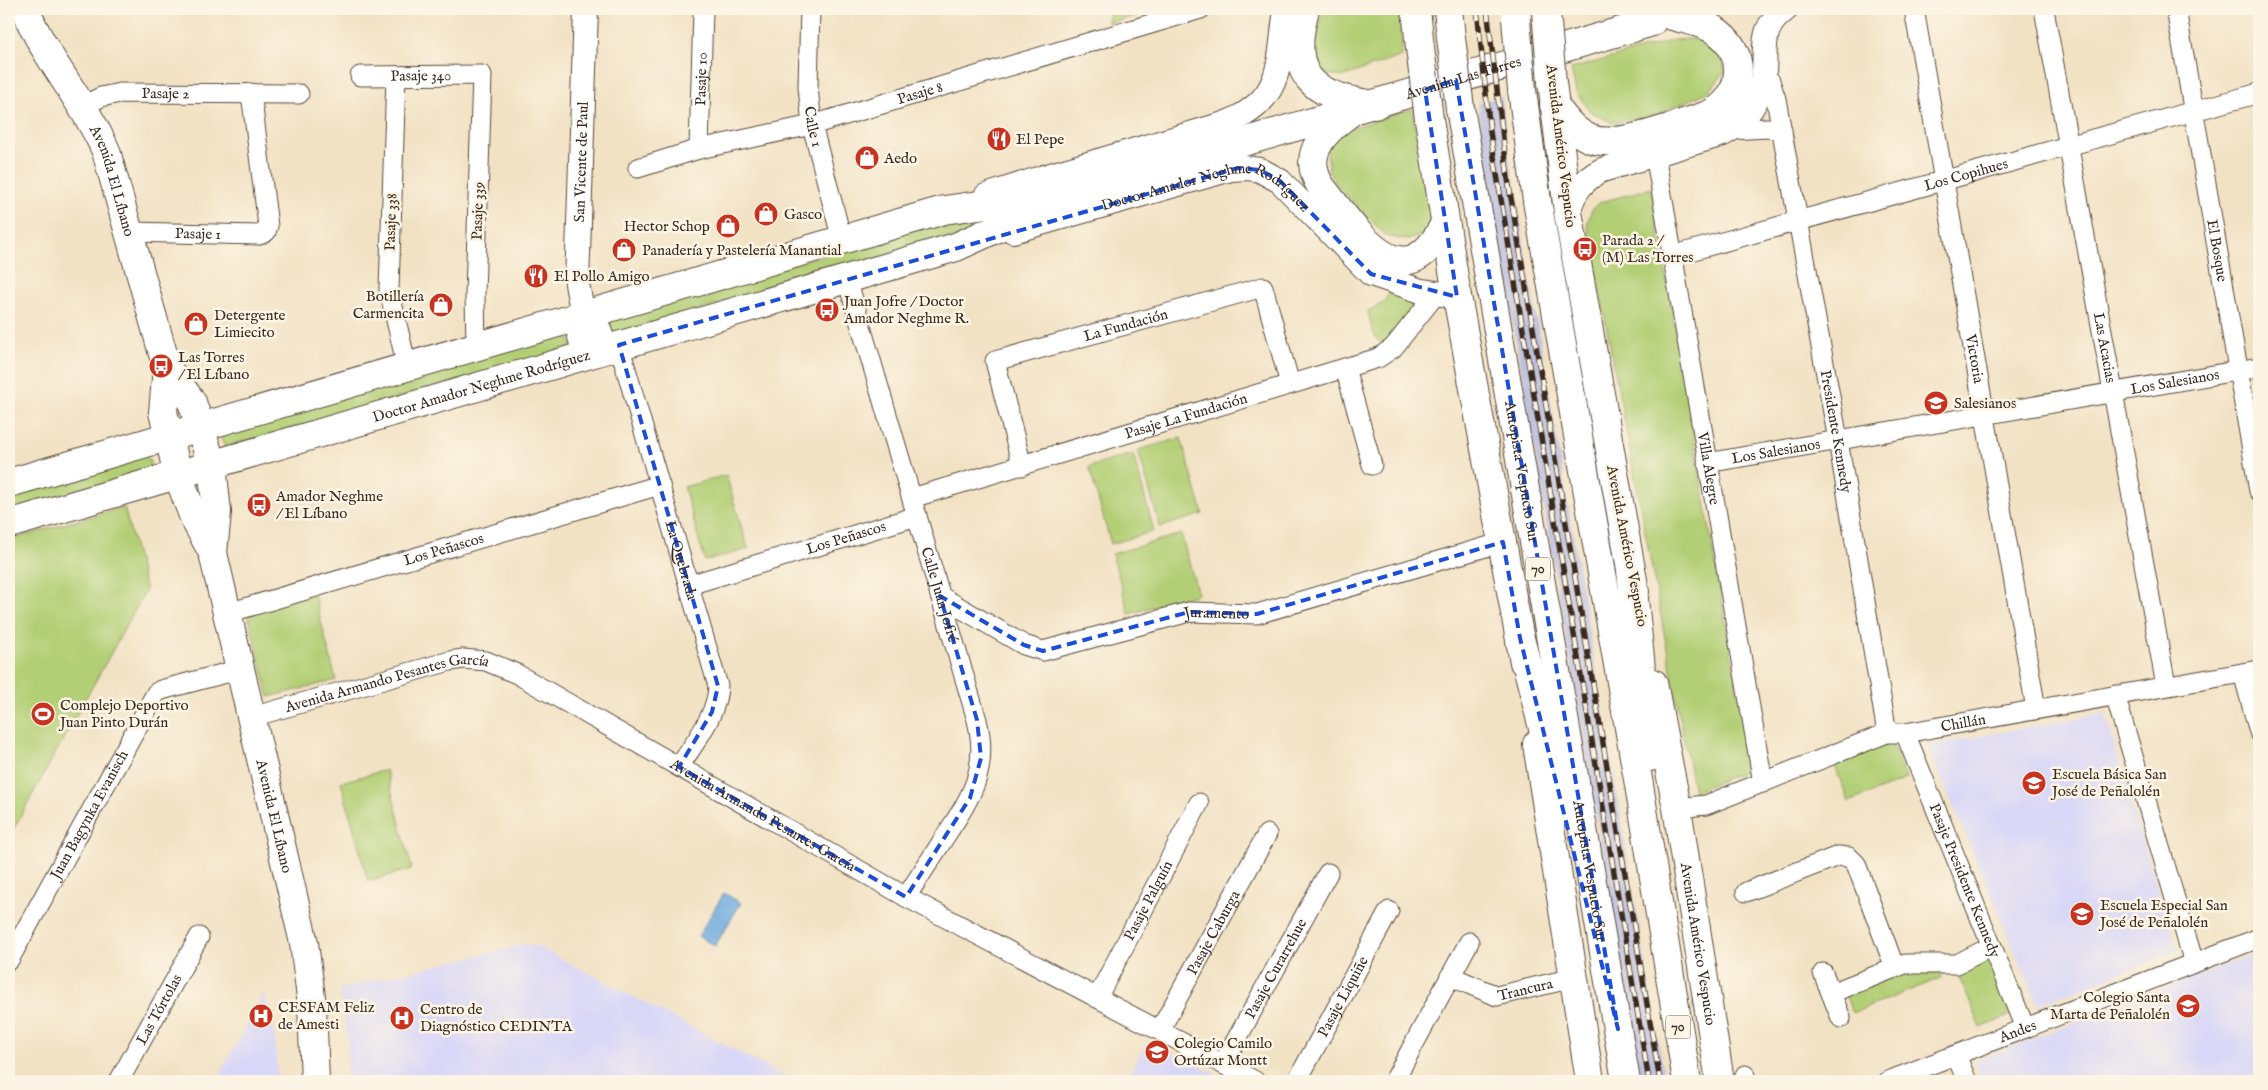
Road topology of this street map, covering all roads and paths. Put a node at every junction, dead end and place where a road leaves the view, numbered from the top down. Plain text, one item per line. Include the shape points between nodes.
1 (26, 9) edge
2 (586, 9) edge
3 (703, 9) edge
4 (810, 9) edge
5 (1201, 9) edge
6 (1286, 9) edge
7 (1305, 9) edge
8 (1416, 9) edge
9 (1448, 9) edge
10 (1786, 9) edge
11 (1914, 9) edge
12 (2044, 9) edge
13 (2176, 9) edge
14 (1546, 10) edge
15 (1673, 11) edge
16 (1516, 14) edge
17 (1764, 74) junction
18 (482, 75) joint
19 (360, 76) dead end
20 (396, 76) junction
21 (251, 93) junction
22 (2259, 93) edge
23 (299, 94) dead end
24 (1553, 94) junction
25 (83, 106) junction
26 (1365, 107) junction
27 (2194, 111) junction
28 (812, 126) junction
29 (1731, 130) junction
30 (1782, 130) junction
31 (2069, 146) junction
32 (699, 149) junction
33 (1655, 154) junction
34 (638, 168) dead end
35 (1944, 181) junction
36 (1077, 191) junction
37 (944, 210) junction
38 (1568, 212) junction
39 (1799, 221) junction
40 (1445, 223) junction
41 (129, 232) junction
42 (842, 240) junction
43 (956, 247) junction
44 (1672, 256) junction
45 (847, 279) junction
46 (1447, 295) junction
47 (583, 315) junction
48 (476, 346) junction
49 (603, 350) junction
50 (407, 367) junction
51 (2259, 367) edge
52 (167, 368) junction
53 (1345, 368) junction
54 (2239, 371) junction
55 (1290, 384) junction
56 (2113, 392) junction
57 (1984, 415) junction
58 (201, 427) junction
59 (168, 436) junction
60 (1838, 440) junction
61 (1708, 463) junction
62 (212, 465) junction
63 (1372, 465) dead end
64 (1022, 466) junction
65 (178, 475) junction
66 (9, 483) edge
67 (660, 485) junction
68 (2259, 491) edge
69 (912, 498) junction
70 (917, 516) junction
71 (9, 524) edge
72 (1503, 542) junction
73 (213, 553) junction
74 (1631, 570) junction
75 (689, 585) junction
76 (940, 596) junction
77 (228, 612) junction
78 (1520, 638) junction
79 (241, 670) junction
80 (2251, 671) edge
81 (2166, 686) junction
82 (2115, 695) junction
83 (2036, 710) junction
84 (252, 717) junction
85 (2259, 732) edge
86 (1896, 733) junction
87 (679, 767) junction
88 (1763, 783) junction
89 (1199, 803) dead end
90 (1677, 808) junction
91 (1266, 834) dead end
92 (1328, 873) dead end
93 (1746, 892) dead end
94 (906, 897) junction
95 (1389, 912) dead end
96 (199, 936) dead end
97 (2259, 938) edge
98 (1469, 942) dead end
99 (1992, 946) junction
100 (9, 960) edge
101 (2194, 963) junction
102 (1894, 968) junction
103 (1670, 973) junction
104 (1823, 973) dead end
105 (1450, 976) junction
106 (1573, 978) junction
107 (1831, 993) junction
108 (1097, 998) junction
109 (1841, 1018) dead end
110 (2025, 1028) junction
111 (1618, 1029) junction
112 (1160, 1030) junction
113 (1956, 1055) junction
114 (1224, 1064) junction
115 (1737, 1079) edge
116 (119, 1081) edge
117 (315, 1081) edge
118 (1255, 1081) edge
119 (1297, 1081) edge
120 (1394, 1081) edge
121 (1590, 1081) edge
122 (1626, 1081) edge
123 (1687, 1081) edge
124 (1888, 1081) edge
125 (1967, 1081) edge

1 - 25 main road, Avenida El Líbano via 46,52
2 - 47 street, San Vicente de Paul via 577,284
3 - 32 street, Pasaje 10
4 - 28 street, Calle 1 via 808,87
5 - 28 street, Pasaje 8
6 - 37 street, Doctor Amador Neghme Rodríguez via 1277,75 1265,97 1241,117
7 - 26 main road via 1299,33 1299,52 1304,70 1312,82 1332,96
8 - 40 main road, bridge
9 - 111 main road, Autopista Vespucio Sur / 70, bridge via 1460,108
10 - 17 street via 1771,22 1765,36
11 - 35 street, Victoria
12 - 31 street, Las Acacias
13 - 27 street, El Bosque
14 - 24 main road, Avenida Américo Vespucio, bridge
15 - 24 main road via 1715,30 1734,51 1738,62 1737,81 1730,98 1719,109 1632,138 1607,142 1585,136 1571,126
15 - 26 main road, Avenida Las Torres via 1630,29
16 - 103 main road, 70, bridge via 1536,201
17 - 29 street via 1752,108
17 - 30 street, Presidente Kennedy via 1775,92
18 - 20 street, Pasaje 340
18 - 48 street, Pasaje 339
19 - 20 street, Pasaje 340
20 - 50 street, Pasaje 338 via 389,290
21 - 23 street, Pasaje 2
21 - 25 street, Pasaje 2 via 120,92
21 - 41 street, Pasaje 1 via 268,226 266,232 259,235
22 - 27 street, Los Copihues
24 - 38 main road, Avenida Américo Vespucio
25 - 41 main road, Avenida El Líbano via 106,151
26 - 36 main road, Doctor Amador Neghme Rodríguez
26 - 40 main road via 1330,127 1318,144 1313,165 1322,188 1375,250 1390,259 1406,260 1422,255 1436,241
27 - 31 street, Los Copihues
27 - 54 street, El Bosque
28 - 32 street, Pasaje 8
28 - 42 street, Calle 1
29 - 30 street
29 - 33 street
30 - 39 street, Presidente Kennedy
31 - 35 street, Los Copihues
31 - 56 street, Las Acacias
32 - 34 street, Pasaje 8
33 - 38 street via 1593,175 1576,190
33 - 44 street, Villa Alegre
35 - 39 street, Los Copihues
35 - 57 street, Victoria
36 - 37 main road, Doctor Amador Neghme Rodríguez
36 - 43 main road, Doctor Amador Neghme Rodríguez
37 - 42 main road, Doctor Amador Neghme Rodríguez
38 - 74 main road, Avenida Américo Vespucio
39 - 44 street, Los Copihues
39 - 60 street, Presidente Kennedy
40 - 46 main road
41 - 52 main road, Avenida El Líbano
42 - 47 main road, Doctor Amador Neghme Rodríguez
43 - 45 main road, Doctor Amador Neghme Rodríguez
43 - 46 street, Doctor Amador Neghme Rodríguez via 1231,169 1247,168 1268,173 1287,187 1366,270 1389,282
44 - 61 street, Villa Alegre
45 - 49 main road, Doctor Amador Neghme Rodríguez
45 - 69 street, Calle Juan Jofré
46 - 53 street, Pasaje La Fundación via 1387,354
46 - 72 main road
47 - 48 main road, Doctor Amador Neghme Rodríguez
47 - 49 street, San Vicente de Paul via 578,333
48 - 50 main road, Doctor Amador Neghme Rodríguez
49 - 62 main road, Doctor Amador Neghme Rodríguez
49 - 67 street, La Quebrada
50 - 58 main road, Doctor Amador Neghme Rodríguez
51 - 54 street, Los Salesianos
52 - 58 main road, Avenida El Líbano via 192,402
52 - 59 main road, Avenida El Líbano via 163,412
53 - 55 street, Pasaje La Fundación
53 - 63 street
54 - 56 street, Los Salesianos
54 - 68 street, El Bosque
55 - 64 street, Pasaje La Fundación
55 - 64 street, La Fundación via 1263,287 995,362
56 - 57 street, Los Salesianos
56 - 81 street, Las Acacias
57 - 60 street, Los Salesianos
57 - 83 street, Victoria
58 - 59 main road, Doctor Amador Neghme Rodríguez
58 - 62 main road, Avenida El Líbano
59 - 65 main road, Avenida El Líbano
59 - 66 main road, Doctor Amador Neghme Rodríguez
60 - 61 street, Los Salesianos
60 - 86 street, Presidente Kennedy
61 - 88 street, Villa Alegre
62 - 65 main road, Doctor Amador Neghme Rodríguez
62 - 73 main road, Avenida El Líbano via 217,512
64 - 69 street, Pasaje La Fundación
65 - 71 main road, Doctor Amador Neghme Rodríguez
65 - 73 main road, Avenida El Líbano via 194,518
67 - 75 street, La Quebrada
67 - 77 street, Los Peñascos
69 - 70 street, Calle Juan Jofré
70 - 75 street, Los Peñascos
70 - 76 street, Calle Juan Jofré
72 - 76 street, Juramento via 1256,614 1188,612 1043,650 1024,645
72 - 78 main road
73 - 77 main road, Avenida El Líbano
74 - 90 main road, Avenida Américo Vespucio
74 - 103 main road
75 - 87 street, La Quebrada via 718,686 717,700
76 - 94 street, Calle Juan Jofré via 978,726 980,771 970,798
77 - 79 main road, Avenida El Líbano
78 - 106 main road
78 - 111 main road
79 - 84 main road, Avenida El Líbano
79 - 100 street, Juan Bagynka Evanisch via 156,693
80 - 81 street, Chillán
80 - 85 street
81 - 82 street, Chillán
82 - 83 street, Chillán
82 - 101 street
83 - 86 street, Chillán
84 - 87 street, Avenida Armando Pesantes García via 450,661 476,659 517,674
84 - 117 main road, Avenida El Líbano via 304,943 312,1005
86 - 88 street, Chillán
86 - 99 street, Pasaje Presidente Kennedy
87 - 94 street, Avenida Armando Pesantes García
88 - 90 street, Chillán via 1706,805
89 - 108 street, Pasaje Palguín
90 - 115 main road, Avenida Américo Vespucio
91 - 112 street, Pasaje Caburga
92 - 114 street, Pasaje Curarrehue
93 - 102 street via 1838,856 1849,857 1856,864
94 - 108 street, Avenida Armando Pesantes García
95 - 119 street, Pasaje Liquiñe
96 - 116 street, Las Tórtolas
97 - 101 street, Andes
98 - 105 street
99 - 102 street via 1957,964 1905,964
99 - 110 street, Pasaje Presidente Kennedy
101 - 110 street, Andes
102 - 107 street
103 - 123 main road, 70
104 - 107 street
105 - 106 street, Trancura via 1497,996
105 - 120 street
106 - 121 main road
107 - 109 street
108 - 112 street, Avenida Armando Pesantes García
110 - 113 street, Andes
111 - 122 main road, Autopista Vespucio Sur / 70
112 - 114 street, Avenida Armando Pesantes García
113 - 124 street, Andes
113 - 125 street
114 - 118 street, Avenida Armando Pesantes García

